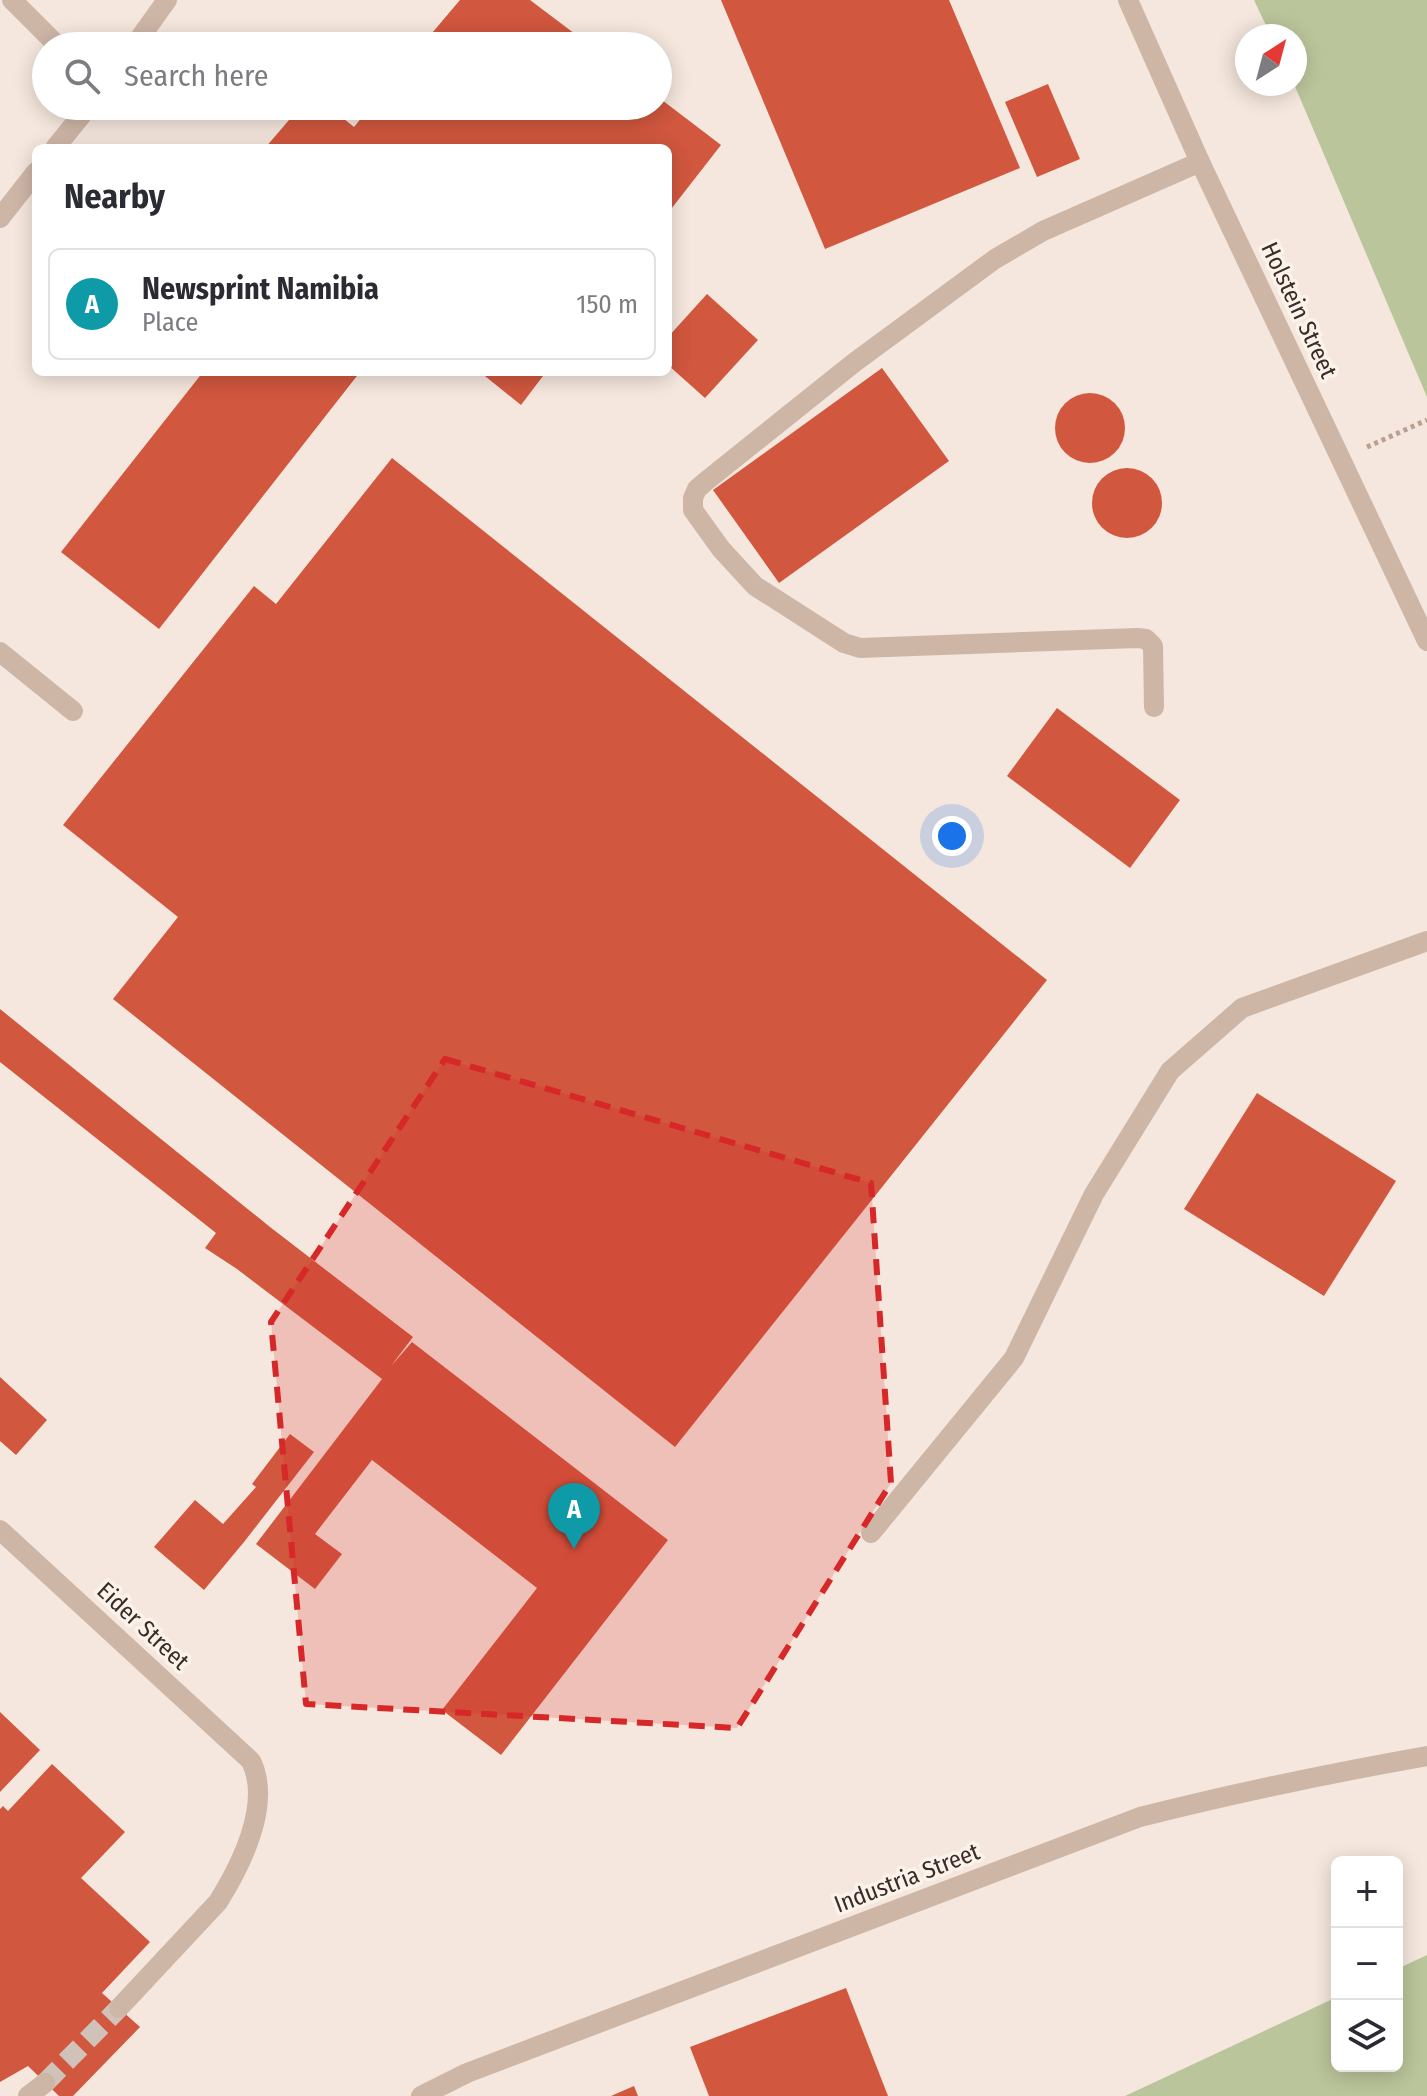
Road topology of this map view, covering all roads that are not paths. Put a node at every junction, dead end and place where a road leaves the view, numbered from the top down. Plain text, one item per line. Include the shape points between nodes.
1 (12, 0) edge
2 (167, 0) edge
3 (1128, 0) edge
4 (44, 32) edge
5 (144, 32) edge
6 (78, 120) edge
7 (58, 144) edge
8 (1200, 162) junction
9 (32, 177) edge
10 (0, 218) edge
11 (1427, 641) edge
12 (0, 652) edge
13 (1154, 707) dead end
14 (73, 711) dead end
15 (1427, 941) edge
16 (0, 1530) edge
17 (871, 1533) dead end
18 (1427, 1756) edge
19 (119, 2008) tunnel mouth
20 (45, 2083) tunnel mouth
21 (28, 2096) edge
22 (421, 2096) edge

1 - 4 street
2 - 5 street
3 - 8 street, Holstein Street
6 - 7 street
8 - 11 street, Holstein Street
8 - 13 street via 1043,231 995,259 855,362 705,482 693,498 693,510 755,586 844,643 860,648 1146,639 1153,646
9 - 10 street
12 - 14 street
15 - 17 street via 1242,1008 1170,1071 1094,1194 1014,1358
16 - 19 street, Eider Street via 251,1761 257,1774 250,1837 229,1884
18 - 22 street, Industria Street via 1140,1817 467,2073
20 - 21 street

